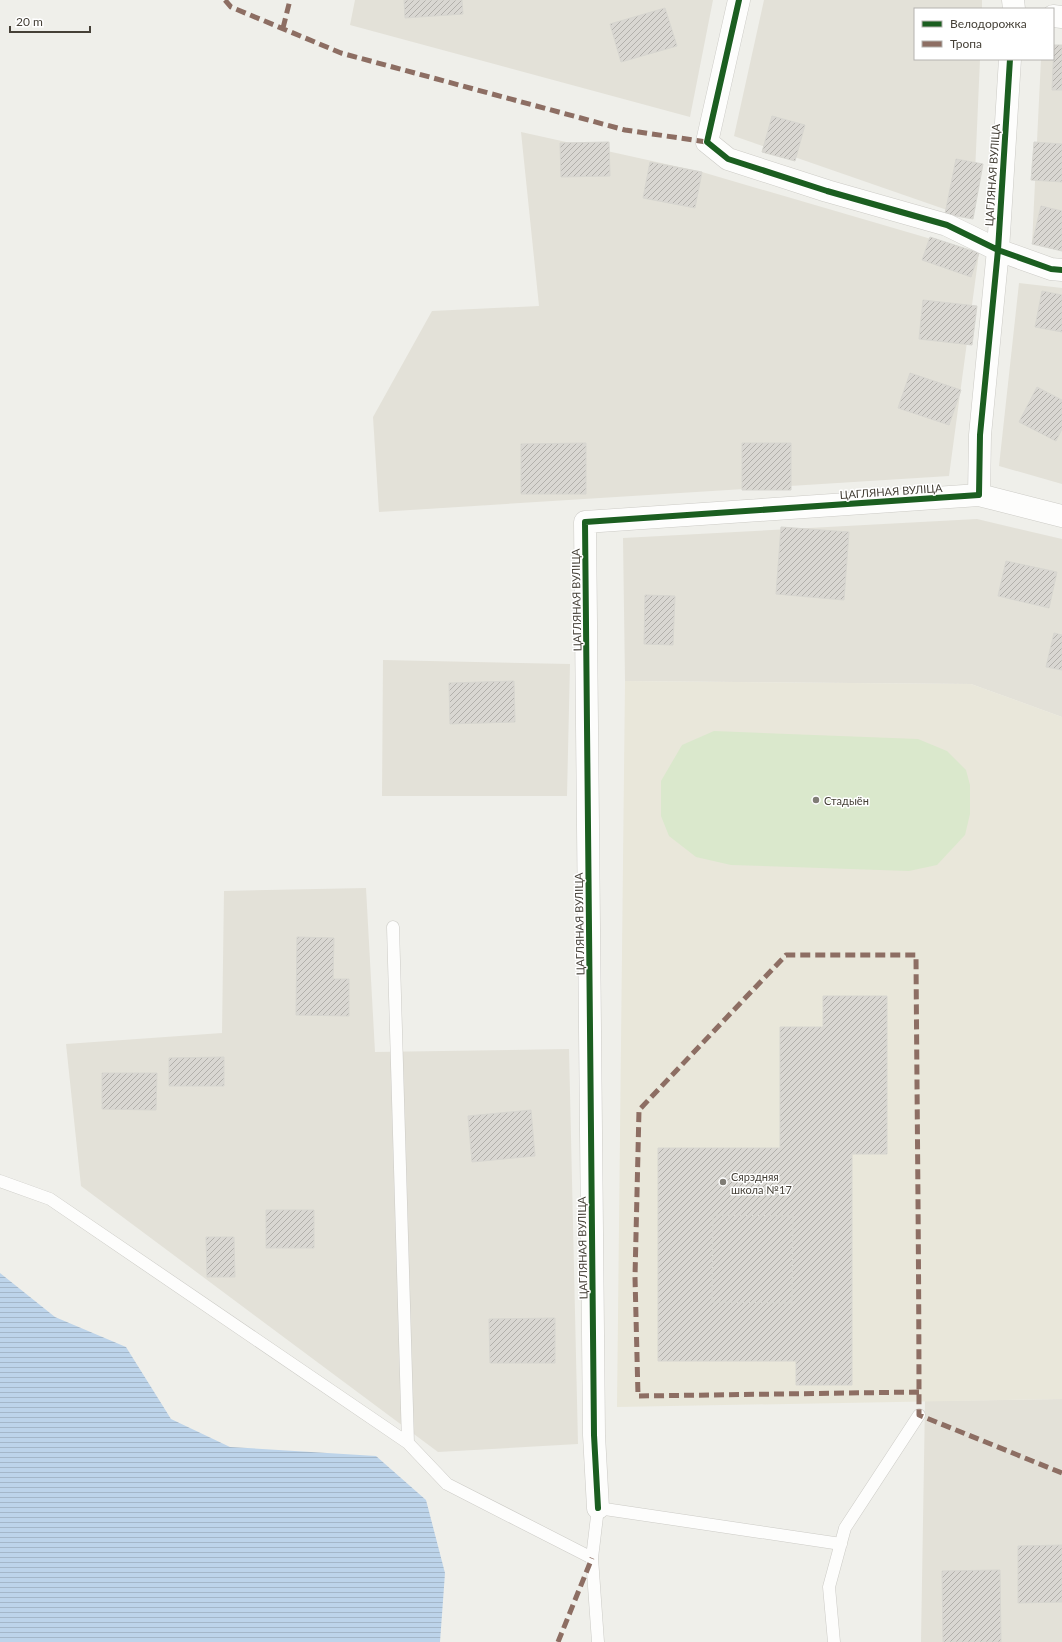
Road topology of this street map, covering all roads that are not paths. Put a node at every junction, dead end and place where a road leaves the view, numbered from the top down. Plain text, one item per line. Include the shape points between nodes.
1 (739, 0) edge
2 (1010, 60) edge
3 (998, 250) junction
4 (1062, 270) edge
5 (978, 495) junction
6 (1062, 516) edge
7 (392, 927) dead end
8 (0, 1181) edge
9 (919, 1415) dead end
10 (408, 1443) junction
11 (598, 1508) junction
12 (841, 1544) junction
13 (592, 1558) junction
14 (598, 1642) edge
15 (834, 1642) edge

1 - 3 street via 707,142 728,159 827,191 947,225
2 - 3 street, ЦАГЛЯНАЯ ВУЛІЦА
3 - 4 street via 1051,269
3 - 5 street, ЦАГЛЯНАЯ ВУЛІЦА via 980,434
5 - 6 street
5 - 11 street, ЦАГЛЯНАЯ ВУЛІЦА via 585,522 594,1435
7 - 10 lane
8 - 10 lane via 50,1199
9 - 12 lane via 845,1528
10 - 13 lane via 447,1484
11 - 12 lane
11 - 13 lane
12 - 15 lane via 829,1588
13 - 14 lane

